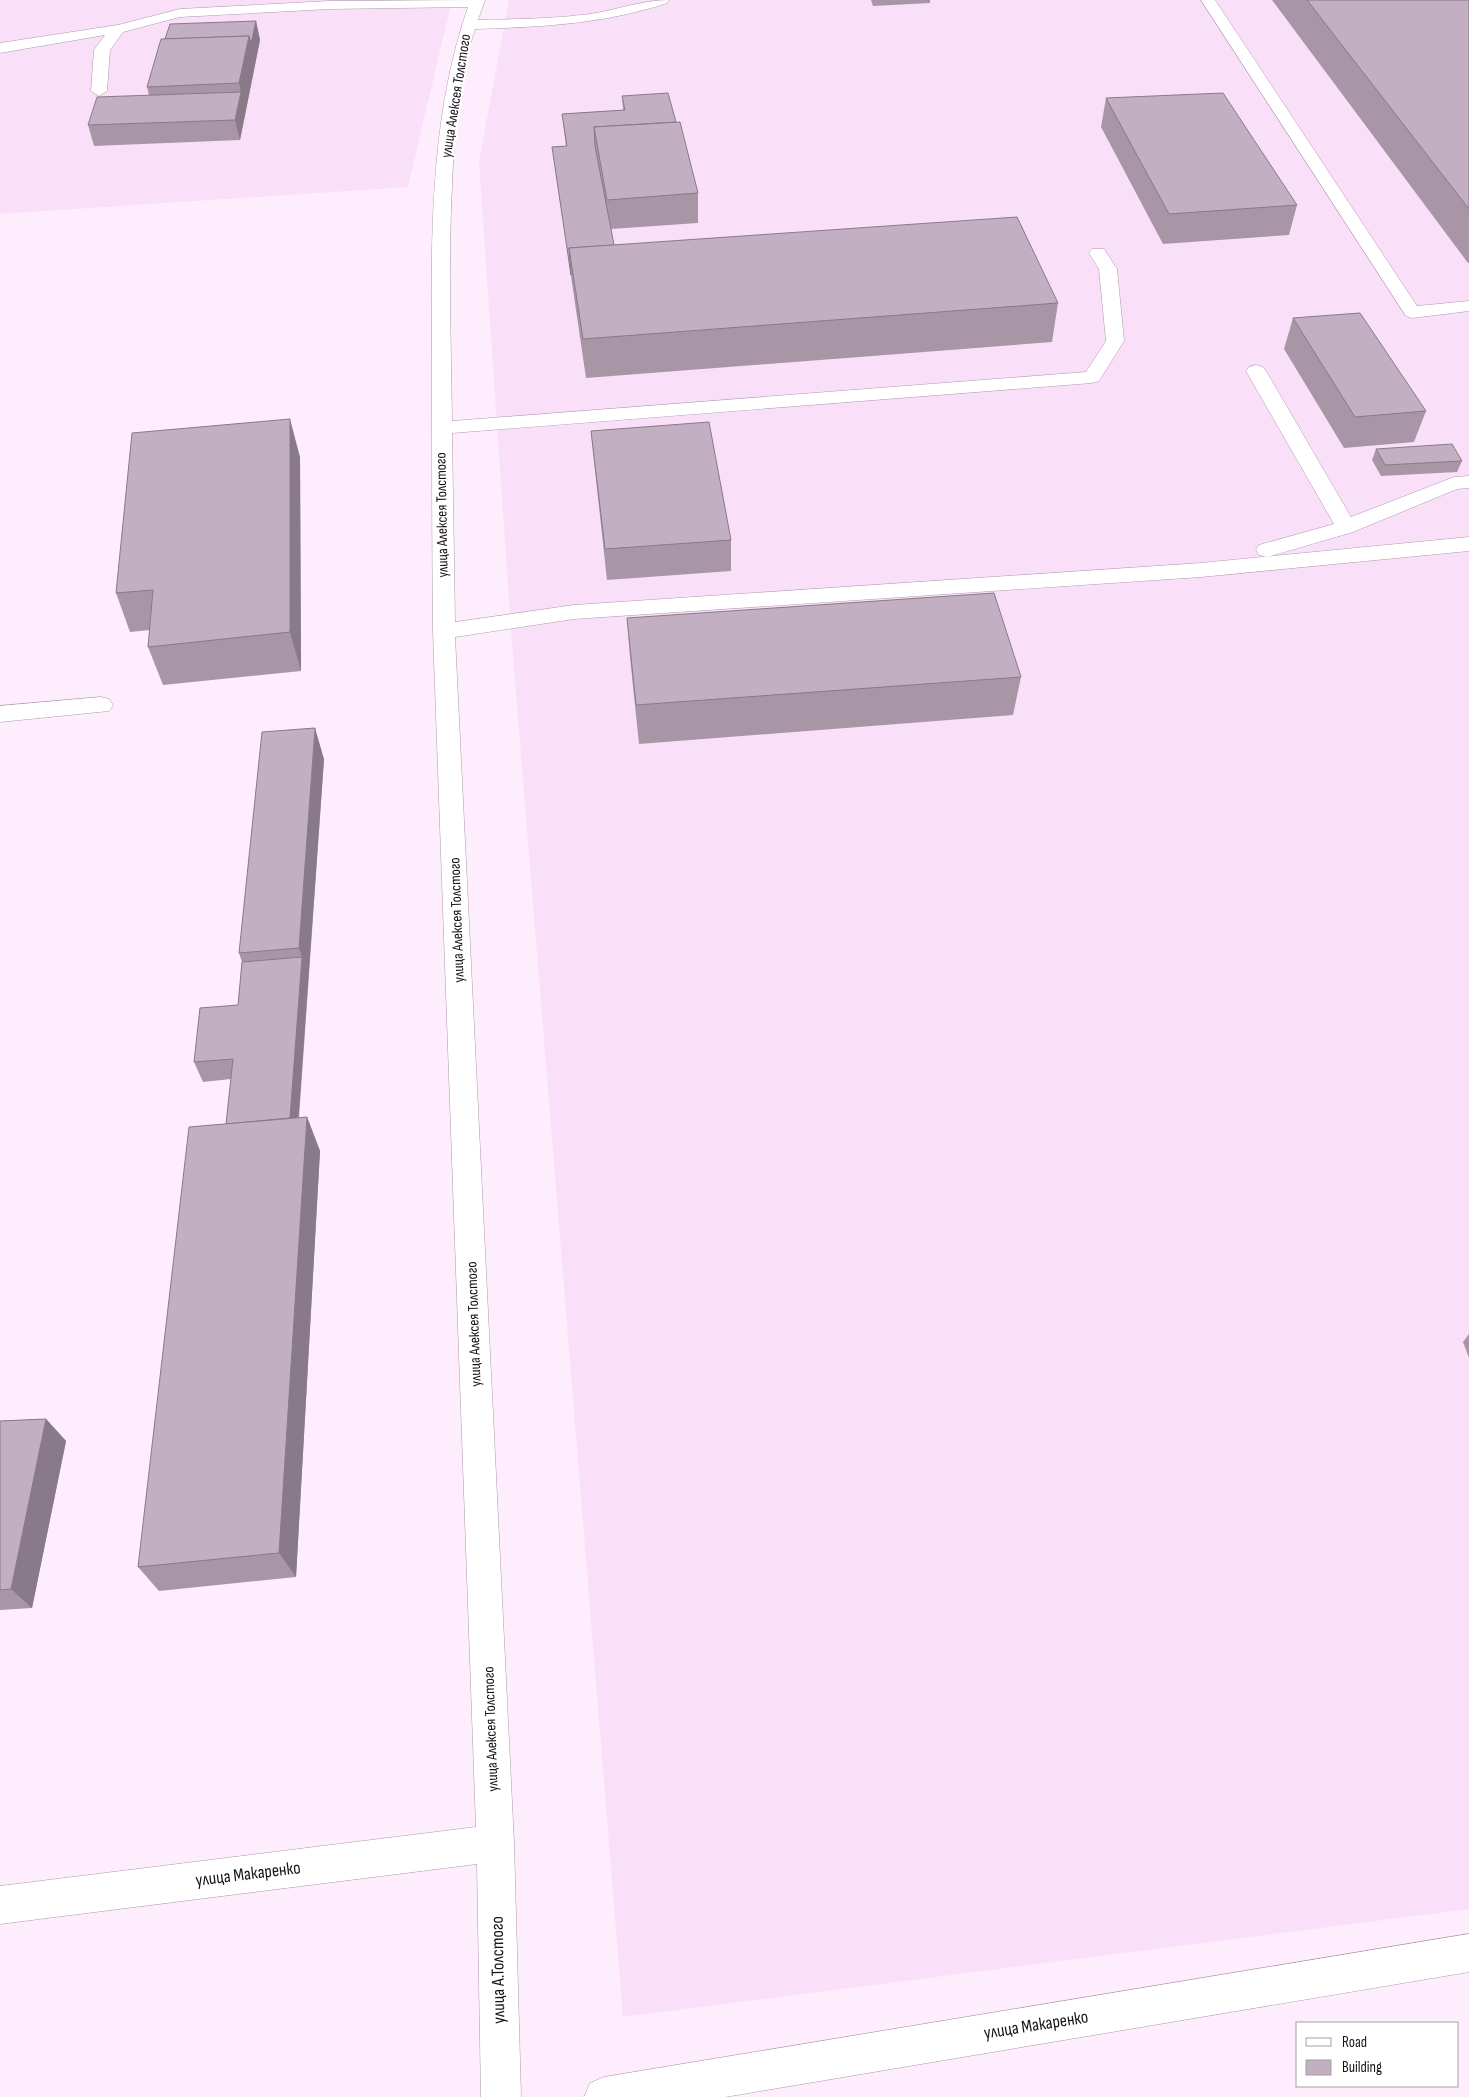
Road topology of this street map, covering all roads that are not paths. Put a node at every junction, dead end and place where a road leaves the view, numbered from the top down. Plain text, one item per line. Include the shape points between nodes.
1 (662, 0) edge
2 (1208, 0) edge
3 (475, 9) edge
4 (118, 29) junction
5 (0, 48) edge
6 (99, 92) dead end
7 (1098, 253) dead end
8 (1469, 306) edge
9 (1256, 371) dead end
10 (442, 428) junction
11 (1469, 482) edge
12 (1346, 528) junction
13 (1469, 544) edge
14 (1201, 570) junction
15 (444, 631) junction
16 (101, 705) dead end
17 (0, 714) edge
18 (496, 1843) junction
19 (0, 1906) edge
20 (1469, 1953) edge
21 (501, 2097) edge
22 (604, 2097) edge

1 - 3 street via 594,18 561,22
2 - 8 street via 1412,312
3 - 4 street via 330,5 180,13
3 - 10 street, улица Алексея Толстого via 446,144 441,238
4 - 5 street
4 - 6 street via 102,50
7 - 10 street via 1108,269 1115,341 1092,376
9 - 12 street
10 - 15 street, улица Алексея Толстого
11 - 12 street via 1454,483
12 - 14 street
13 - 14 street
14 - 15 street via 574,612
15 - 18 street, улица Алексея Толстого
16 - 17 street
18 - 19 street, улица Макаренко
18 - 21 street, улица А.Толстого
20 - 22 street, улица Макаренко

